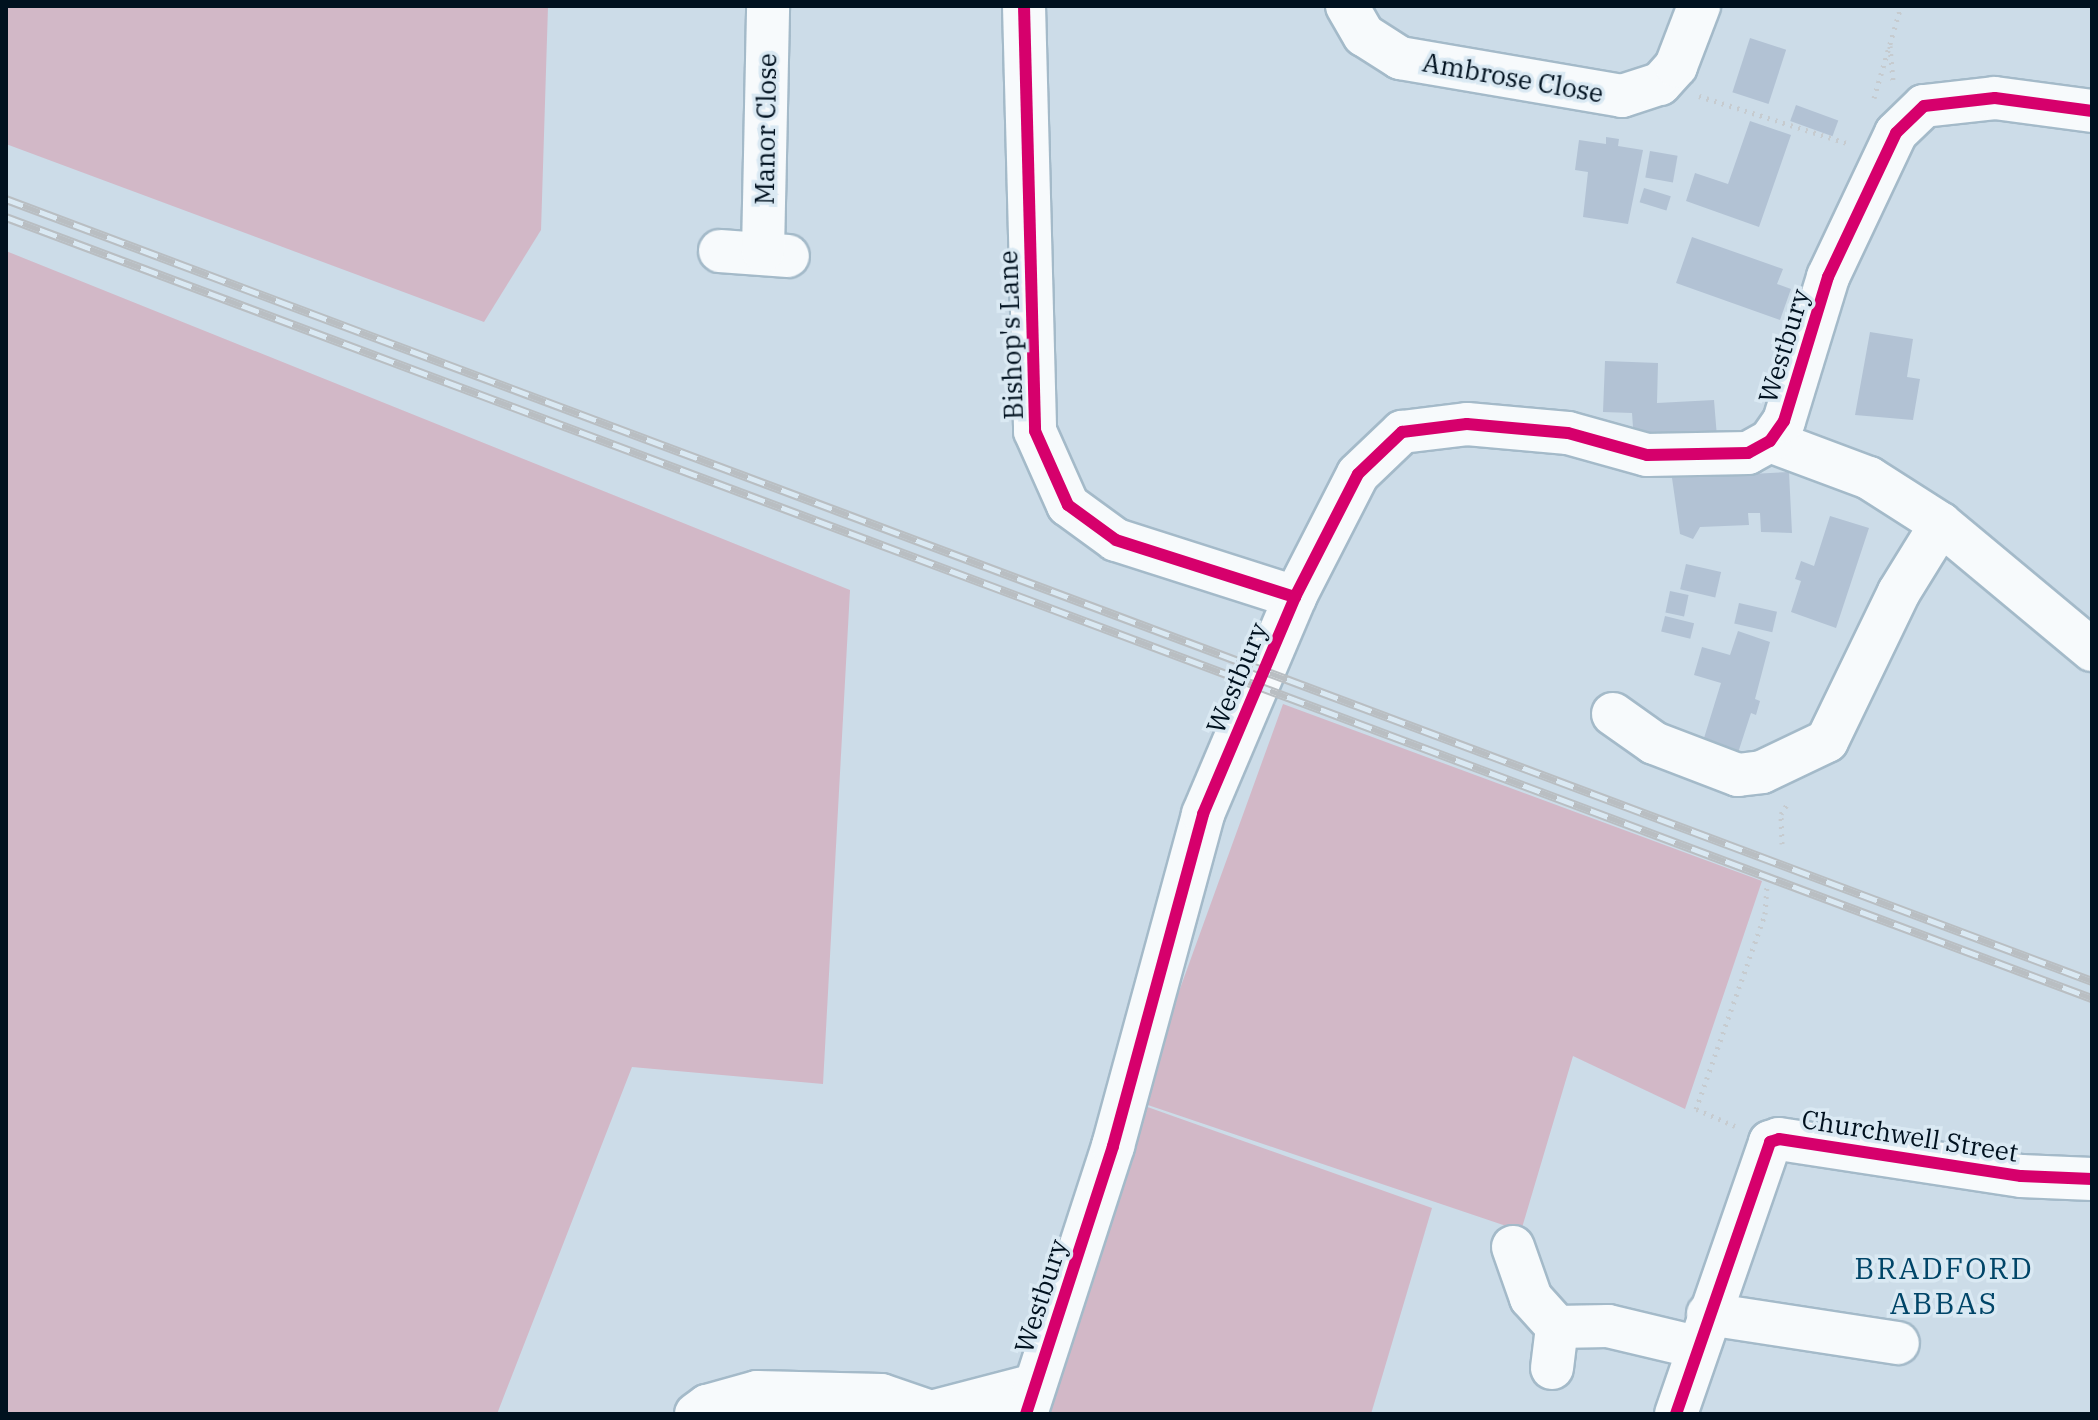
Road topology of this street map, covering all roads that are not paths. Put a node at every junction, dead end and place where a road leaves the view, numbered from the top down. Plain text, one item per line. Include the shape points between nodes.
1 (768, 6) edge
2 (1024, 6) edge
3 (1347, 6) edge
4 (1699, 6) edge
5 (2092, 111) edge
6 (720, 251) dead end
7 (1770, 441) junction
8 (1941, 524) junction
9 (1295, 597) junction
10 (2092, 650) edge
11 (1613, 714) dead end
12 (2092, 1179) edge
13 (1513, 1247) dead end
14 (1557, 1327) junction
15 (1702, 1330) junction
16 (1898, 1343) dead end
17 (1552, 1368) dead end
18 (1030, 1399) edge
19 (834, 1404) edge
20 (933, 1413) edge
21 (696, 1414) edge
22 (1676, 1414) edge

1 - 6 street, Manor Close via 776,254
2 - 9 street, Bishop's Lane via 1035,431 1068,505 1116,540
3 - 4 street, Ambrose Close via 1364,35 1400,58 1622,96 1660,84 1676,66
5 - 7 street, Westbury via 1995,98 1924,106 1896,133 1828,277 1793,399
7 - 8 street via 1869,478
7 - 9 street, Westbury via 1748,453 1718,457 1647,455 1568,433 1467,424 1402,432 1358,474
8 - 10 street
8 - 11 street via 1899,592 1827,741 1762,772 1738,775 1654,743
9 - 18 street, Westbury via 1203,814 1113,1146
12 - 15 street, Churchwell Street via 2021,1176 1779,1139 1770,1142
13 - 14 street via 1531,1298
14 - 15 street
14 - 17 street
15 - 16 street
15 - 22 street, Churchwell Street
18 - 20 street
19 - 20 street via 881,1395
19 - 21 street via 757,1392

